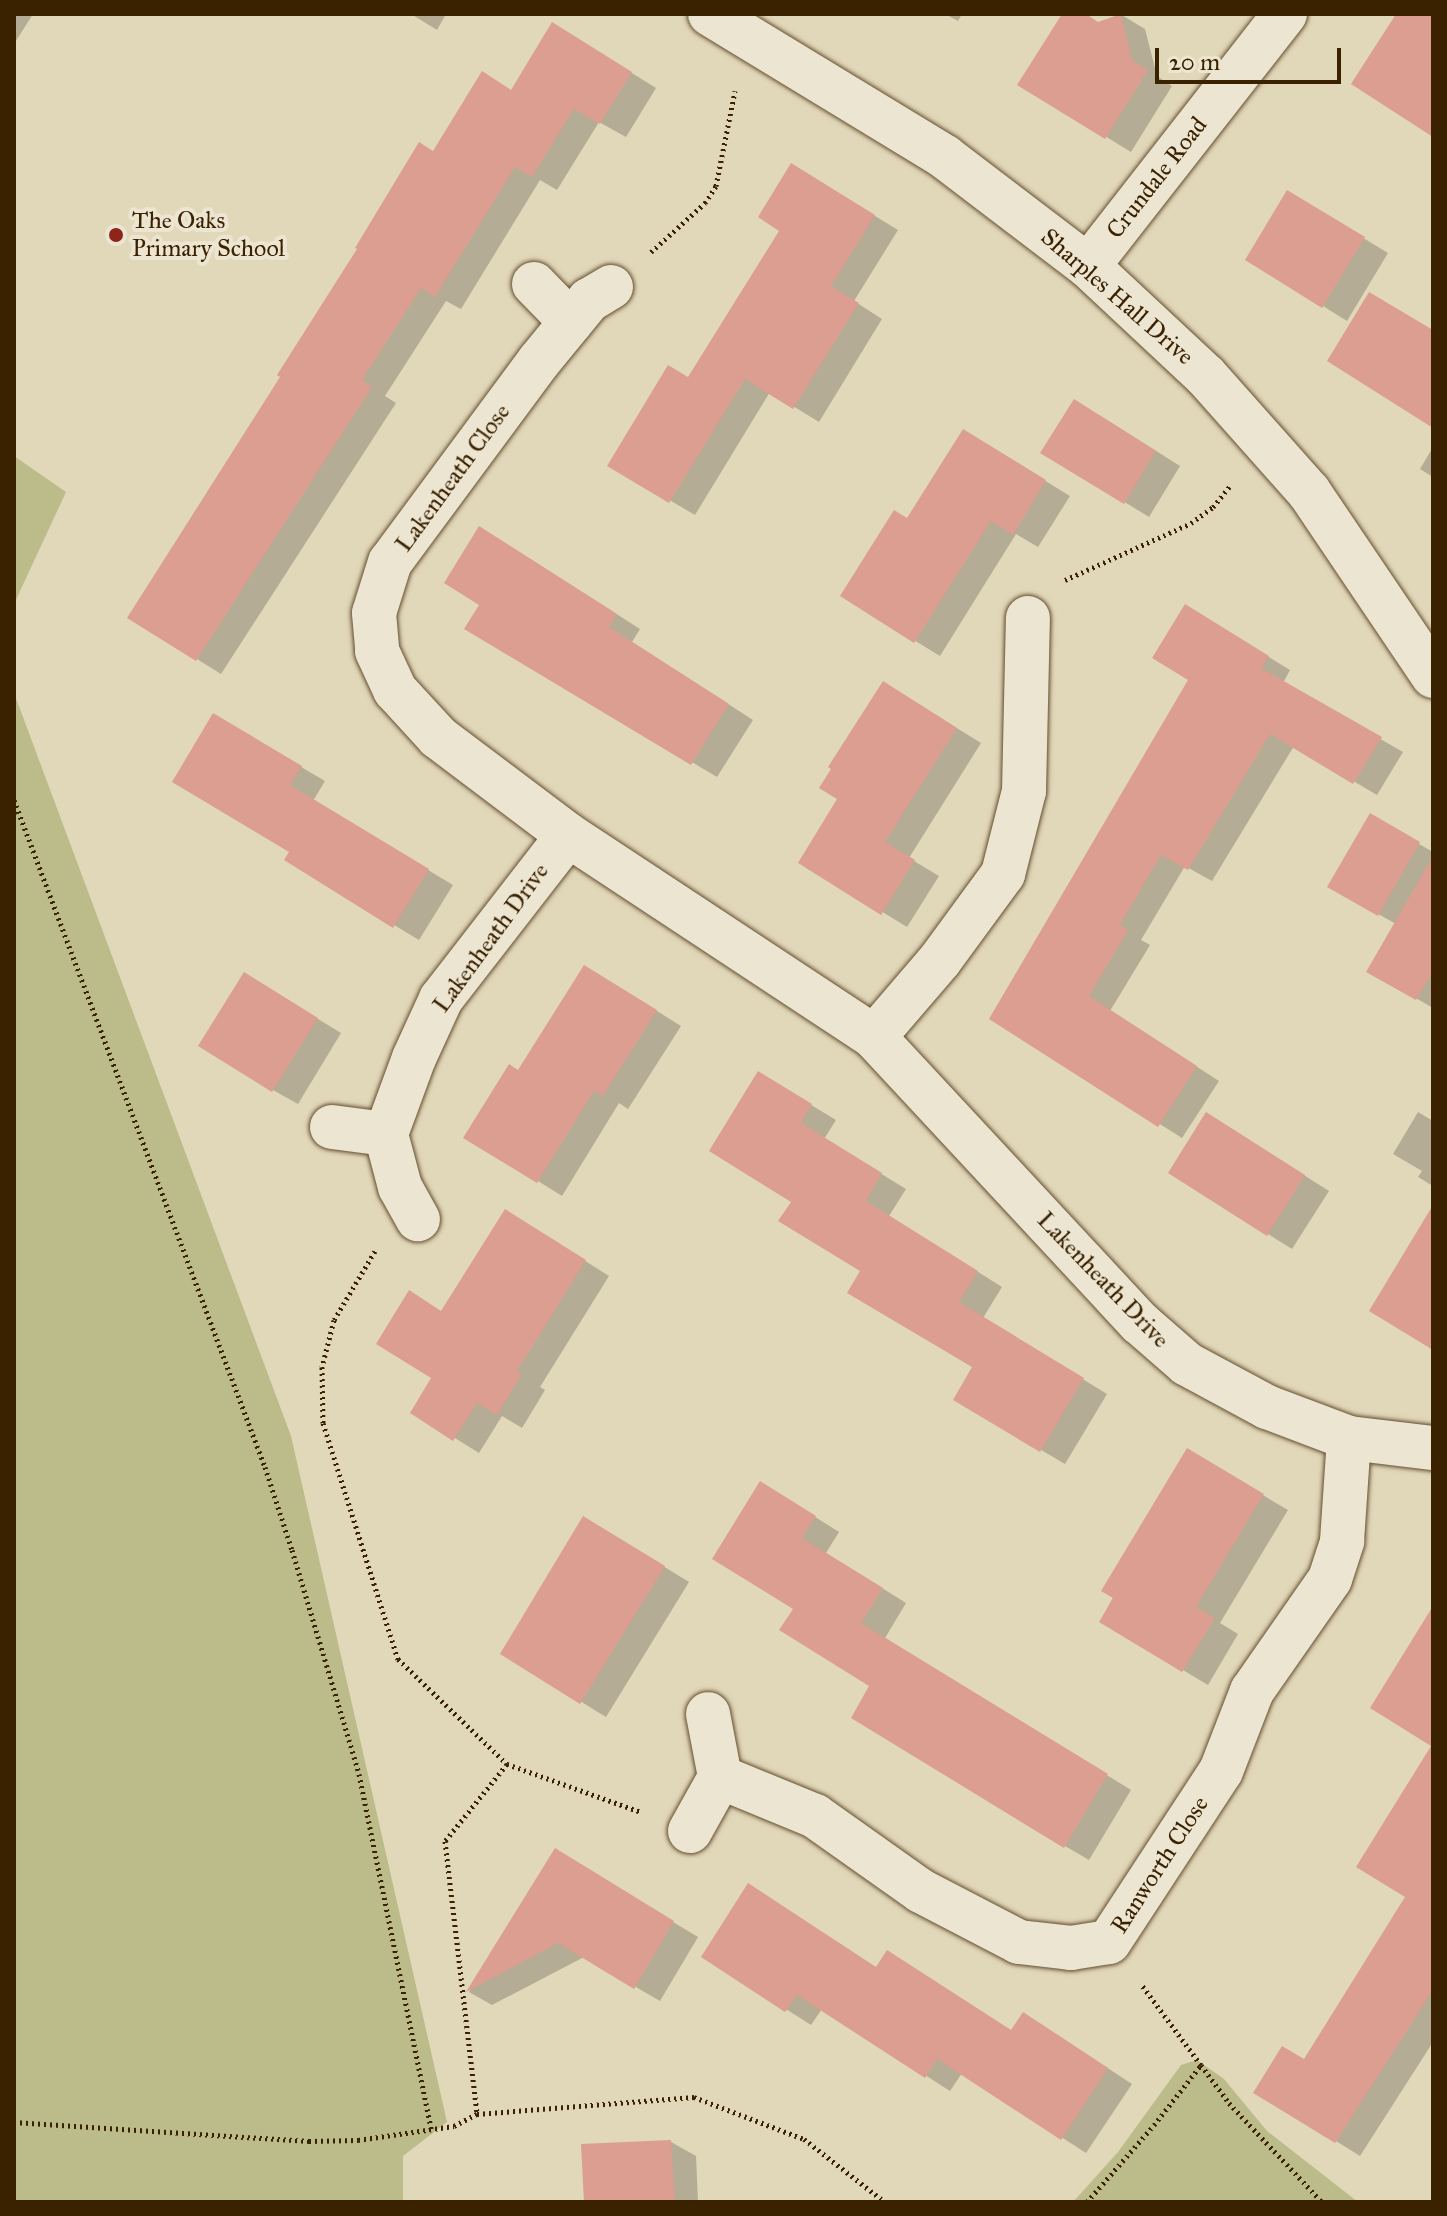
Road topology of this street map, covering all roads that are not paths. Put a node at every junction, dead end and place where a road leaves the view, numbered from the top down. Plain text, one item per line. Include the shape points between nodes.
1 (1285, 14) edge
2 (728, 25) edge
3 (1088, 266) junction
4 (534, 284) dead end
5 (611, 287) road end
6 (571, 322) junction
7 (1028, 618) road end
8 (377, 651) joint
9 (1433, 676) edge
10 (568, 835) junction
11 (874, 1037) junction
12 (332, 1127) dead end
13 (386, 1134) junction
14 (409, 1203) road end
15 (1349, 1438) junction
16 (1433, 1448) edge
17 (708, 1714) dead end
18 (720, 1777) junction
19 (690, 1831) road end

1 - 3 street, Crundale Road
2 - 3 street, Sharples Hall Drive via 945,157
3 - 9 street, Sharples Hall Drive via 1206,376 1309,492
4 - 6 street
5 - 6 street, Lakenheath Close via 589,300
6 - 8 street, Lakenheath Close via 390,562 374,613
7 - 11 street via 1024,791 1003,874
8 - 10 street, Lakenheath Drive via 395,690 438,737
10 - 11 street, Lakenheath Drive
10 - 13 street, Lakenheath Drive via 441,999
11 - 15 street, Lakenheath Drive via 1140,1323 1187,1364 1267,1407
12 - 13 street
13 - 14 street
15 - 16 street, Lakenheath Drive
15 - 18 street, Ranworth Close via 1342,1541 1330,1579 1252,1691 1221,1771 1109,1942 1071,1948 1019,1942 921,1891 815,1816
17 - 18 street
18 - 19 street

